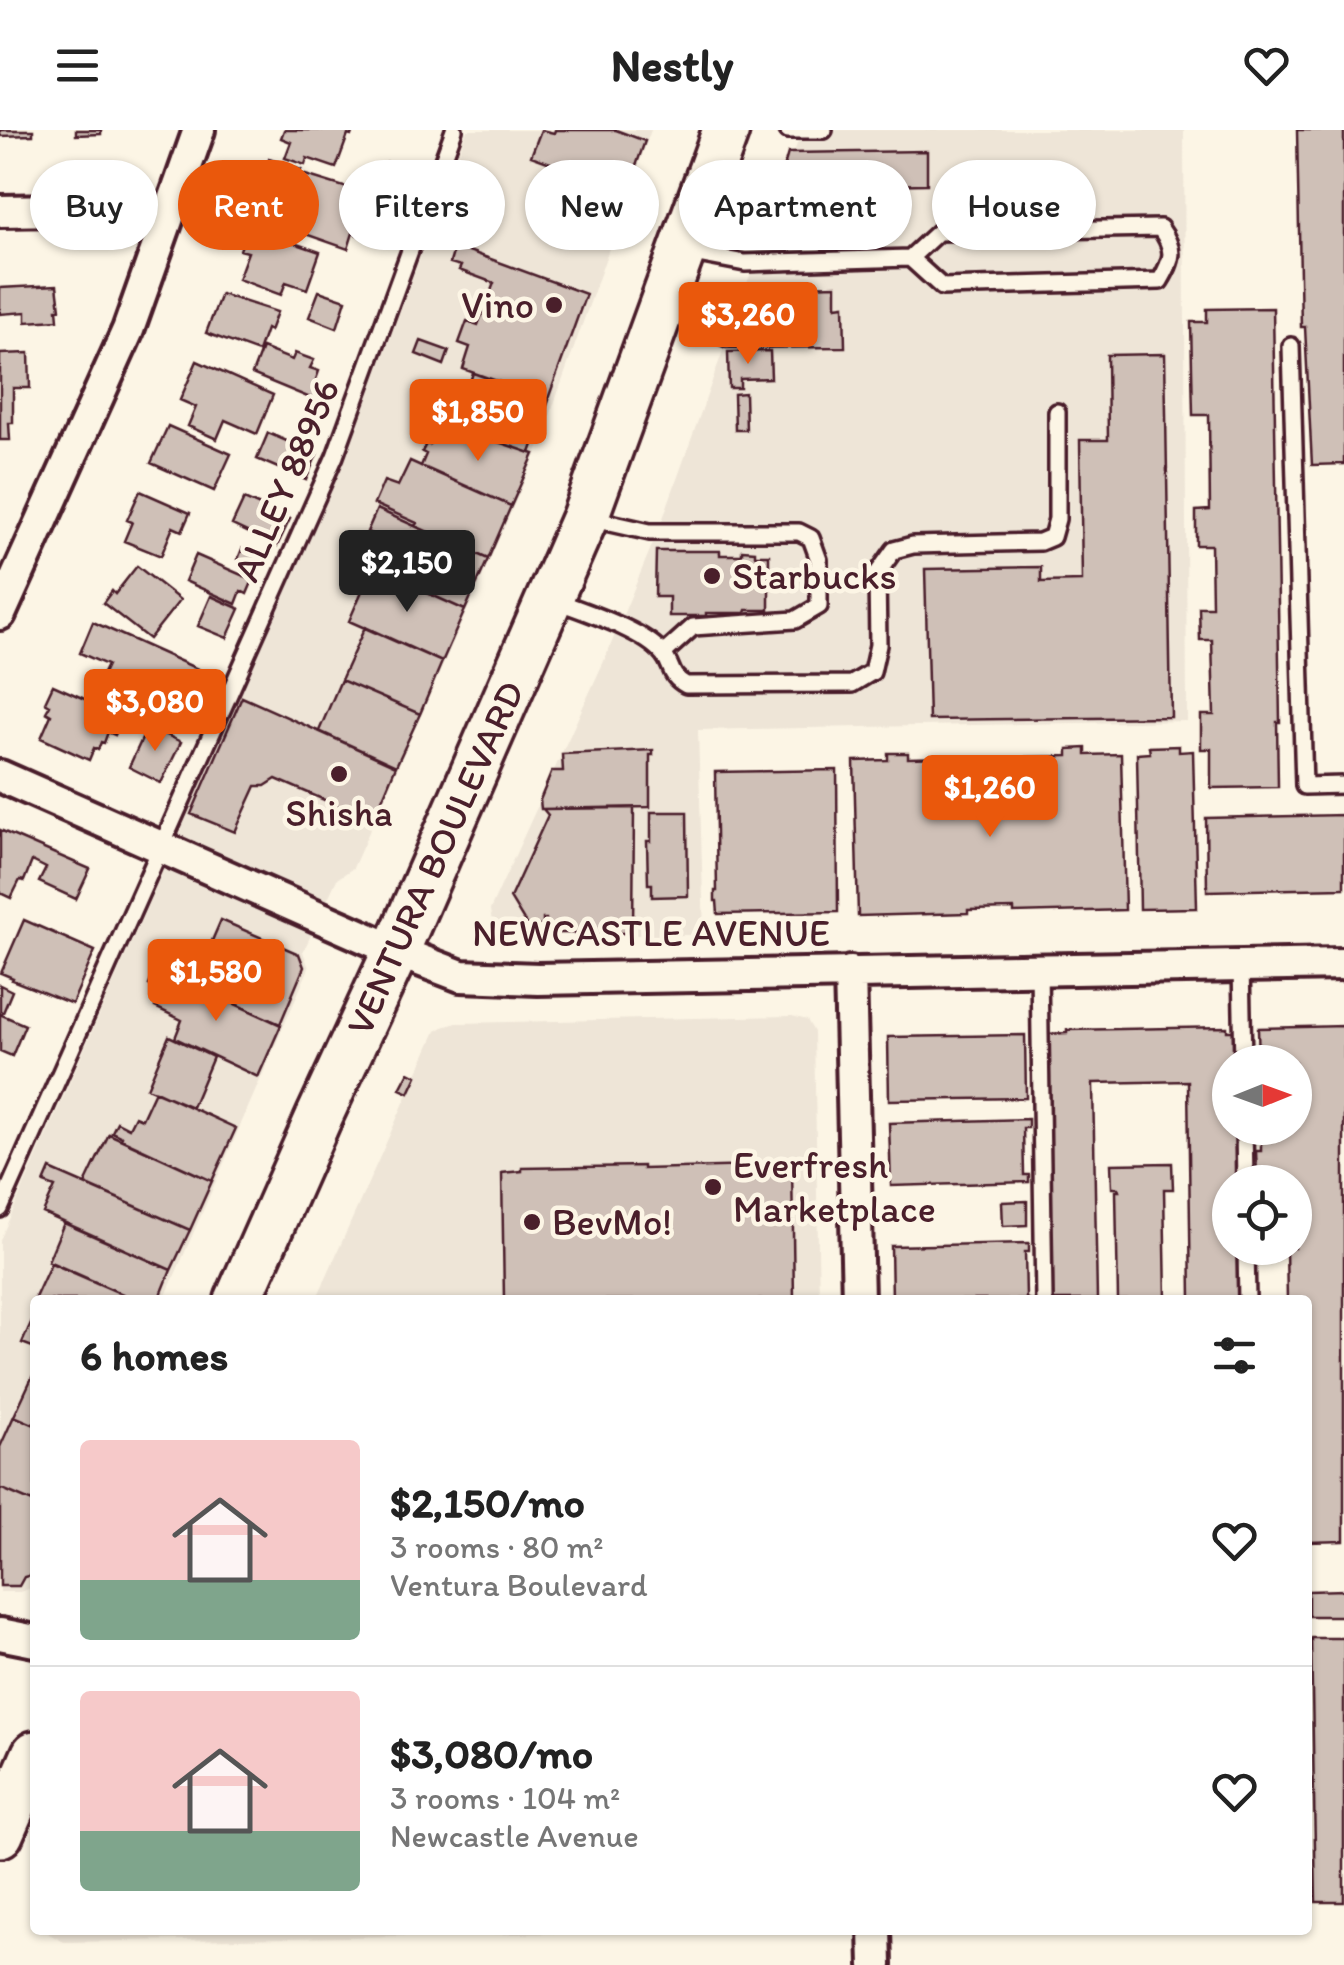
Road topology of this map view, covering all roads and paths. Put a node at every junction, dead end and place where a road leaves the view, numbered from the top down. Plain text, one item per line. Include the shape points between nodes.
1 (199, 130) edge
2 (454, 130) edge
3 (726, 130) edge
4 (788, 130) edge
5 (824, 130) edge
6 (0, 211) edge
7 (168, 218) junction
8 (683, 252) junction
9 (910, 258) junction
10 (1291, 346) dead end
11 (1056, 412) dead end
12 (584, 517) junction
13 (550, 598) junction
14 (0, 614) edge
15 (663, 654) junction
16 (0, 776) edge
17 (1344, 785) edge
18 (159, 848) junction
19 (396, 951) junction
20 (1344, 964) edge
21 (1241, 966) junction
22 (1040, 969) junction
23 (850, 972) junction
24 (1243, 1045) edge
25 (0, 1209) edge
26 (1246, 1265) edge
27 (240, 1295) edge
28 (858, 1295) edge
29 (1044, 1295) edge
30 (1246, 1295) edge
31 (0, 1634) edge
32 (30, 1640) edge
33 (30, 1765) edge
34 (0, 1834) edge
35 (874, 1935) edge
36 (876, 1965) edge

1 - 7 street
2 - 18 lane, ALLEY 88956 via 335,456
3 - 8 main road, VENTURA BOULEVARD
4 - 5 lane
6 - 7 street via 123,209
7 - 14 street via 128,330
8 - 9 lane via 745,262
8 - 12 main road, VENTURA BOULEVARD
9 - 9 lane via 942,287 1160,282 1171,263 1171,243 1160,228 938,232
10 - 17 lane via 1304,786
11 - 15 lane via 1052,537 894,550 877,574 872,672 852,684 686,685 674,678
12 - 13 main road, VENTURA BOULEVARD
12 - 15 lane via 650,532 799,532 811,538 819,560 819,606 796,620 693,627
13 - 15 lane via 636,634
13 - 19 main road, VENTURA BOULEVARD
16 - 18 street, NEWCASTLE AVENUE
18 - 19 street, NEWCASTLE AVENUE
18 - 25 lane, ALLEY 88956
19 - 23 street, NEWCASTLE AVENUE via 480,978
19 - 27 main road, VENTURA BOULEVARD
20 - 21 street, NEWCASTLE AVENUE
21 - 22 street, NEWCASTLE AVENUE
21 - 24 lane
22 - 23 street, NEWCASTLE AVENUE
22 - 29 lane
23 - 28 street
26 - 30 lane
31 - 32 street
33 - 34 main road
35 - 36 street

